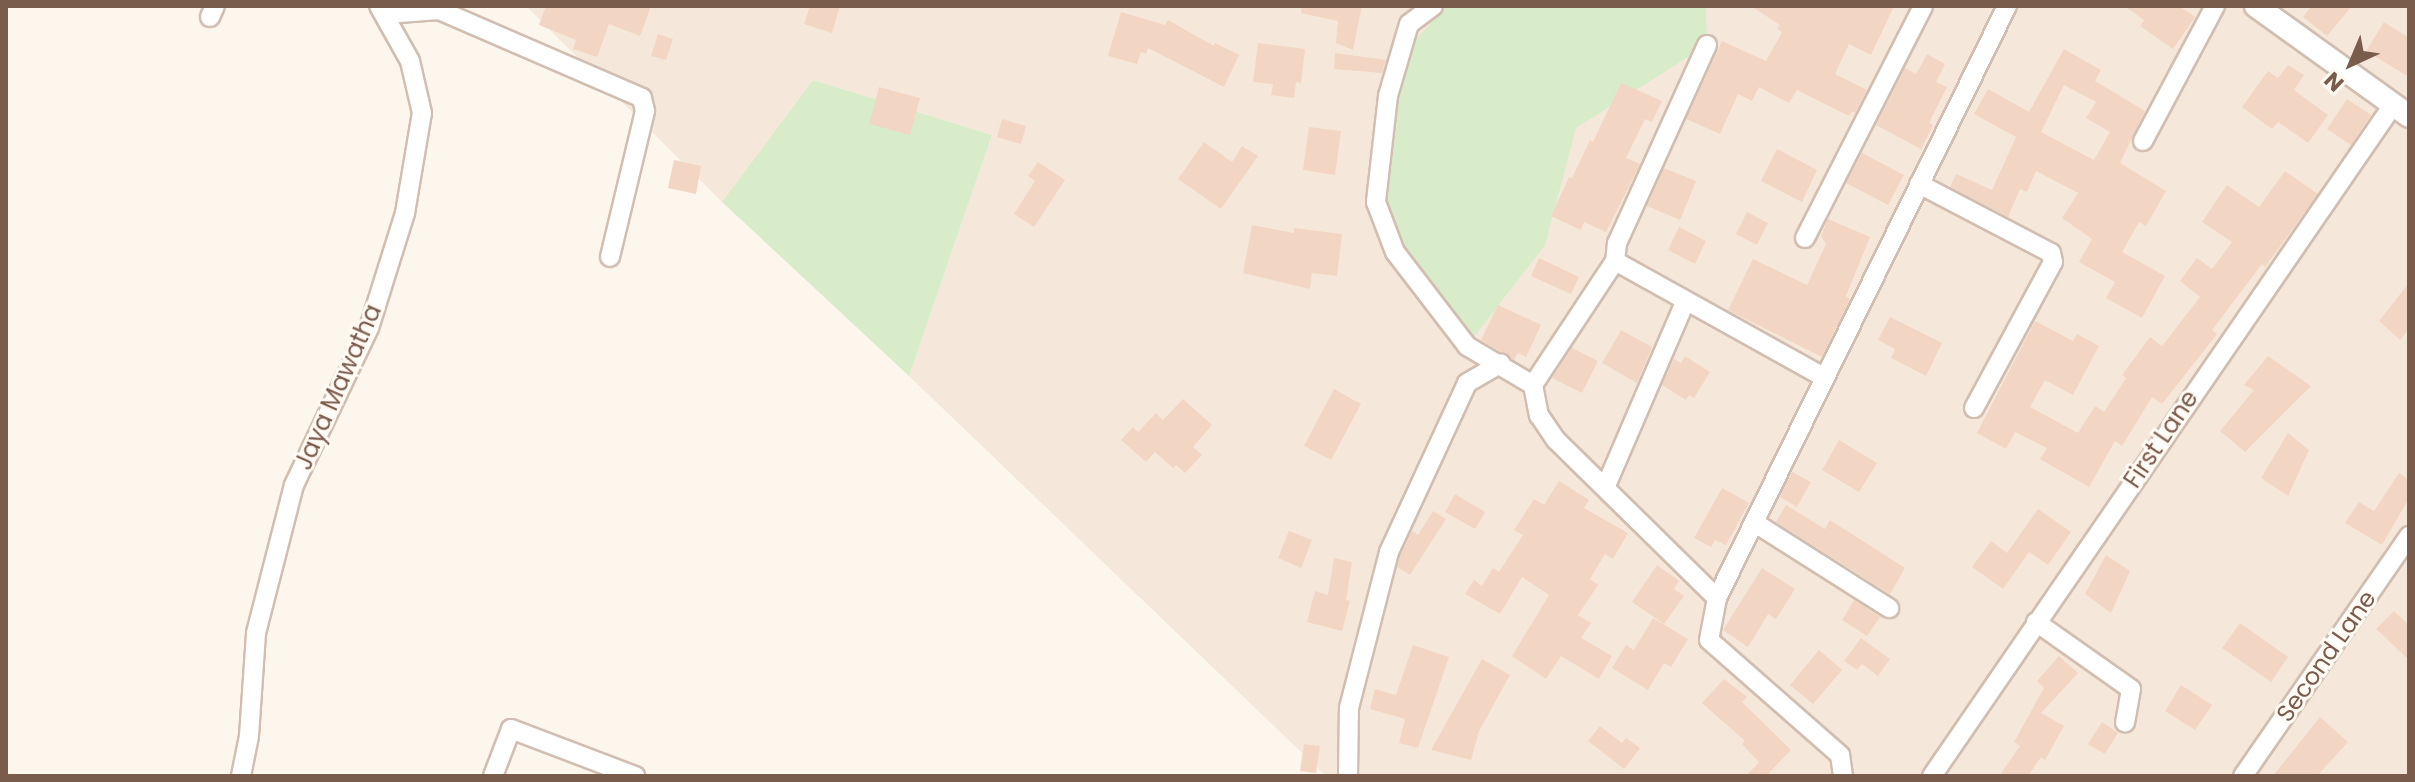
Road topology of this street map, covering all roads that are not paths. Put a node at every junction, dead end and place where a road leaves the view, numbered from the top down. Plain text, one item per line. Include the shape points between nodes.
1 (1433, 6) edge
2 (1923, 6) edge
3 (2007, 6) edge
4 (2215, 6) edge
5 (2256, 6) edge
6 (383, 10) edge
7 (1707, 45) dead end
8 (2401, 110) edge
9 (2143, 141) dead end
10 (1919, 184) junction
11 (1805, 238) dead end
12 (610, 257) dead end
13 (1615, 261) junction
14 (1685, 302) junction
15 (1501, 363) junction
16 (1825, 378) junction
17 (1533, 385) junction
18 (1974, 408) dead end
19 (1605, 488) junction
20 (1755, 523) junction
21 (2409, 536) edge
22 (1717, 598) junction
23 (1889, 608) dead end
24 (2036, 622) junction
25 (2125, 722) dead end
26 (241, 776) edge
27 (493, 776) edge
28 (635, 776) edge
29 (1348, 776) edge
30 (1843, 776) edge
31 (1932, 776) edge
32 (2243, 776) edge

1 - 15 street via 1409,24 1388,96 1376,202 1395,252 1467,346
2 - 11 street
3 - 10 street
4 - 9 street
5 - 8 street
6 - 12 street via 439,10 642,98 645,111
6 - 26 street, Jaya Mawatha via 410,61 422,113 405,213 369,328 294,485 256,633
7 - 13 street via 1617,243
8 - 24 street, First Lane
10 - 16 street
10 - 18 street via 2051,253 2053,262
13 - 14 street
13 - 17 street
14 - 16 street
14 - 19 street
15 - 17 street
15 - 29 street via 1467,383 1389,552 1349,708
16 - 20 street
17 - 19 street via 1539,415 1556,440
19 - 22 street
20 - 22 street
20 - 23 street
21 - 32 street, Second Lane
22 - 30 street via 1709,640 1840,755
24 - 25 street via 2131,689
24 - 31 street, First Lane
27 - 28 street via 511,729

